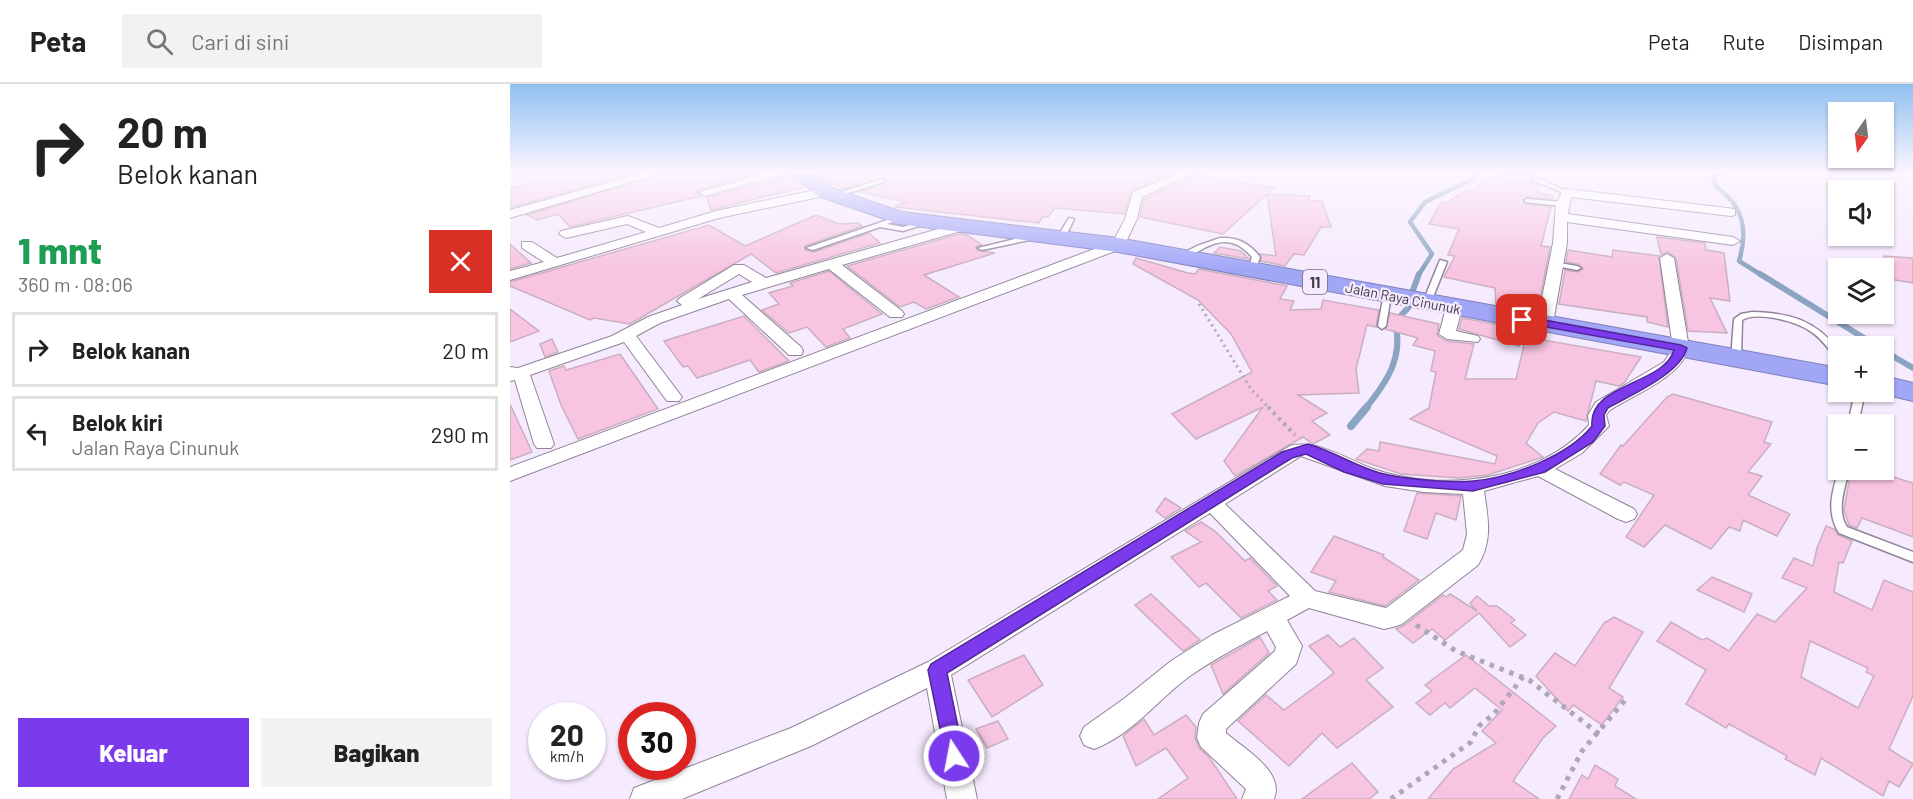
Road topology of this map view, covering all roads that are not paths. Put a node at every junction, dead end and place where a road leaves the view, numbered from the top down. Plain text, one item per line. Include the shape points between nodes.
1 (544, 204) edge
2 (768, 204) edge
3 (854, 204) edge
4 (1135, 204) edge
5 (1557, 204) edge
6 (1563, 205) junction
7 (1731, 212) dead end
8 (510, 214) edge
9 (890, 222) junction
10 (963, 226) junction
11 (1058, 230) junction
12 (656, 231) junction
13 (566, 234) dead end
14 (1733, 241) dead end
15 (527, 245) dead end
16 (1118, 245) junction
17 (810, 248) dead end
18 (982, 248) dead end
19 (1667, 258) dead end
20 (554, 262) junction
21 (1443, 262) dead end
22 (831, 264) junction
23 (1556, 264) junction
24 (1577, 268) dead end
25 (510, 276) edge
26 (764, 283) junction
27 (731, 293) junction
28 (1387, 295) junction
29 (1427, 302) junction
30 (1454, 308) junction
31 (896, 314) dead end
32 (654, 320) junction
33 (1545, 324) junction
34 (1382, 326) dead end
35 (627, 335) junction
36 (1472, 339) dead end
37 (1828, 344) edge
38 (1681, 348) junction
39 (795, 351) dead end
40 (1736, 359) junction
41 (514, 374) edge
42 (1828, 374) edge
43 (1894, 387) edge
44 (1913, 392) edge
45 (673, 397) dead end
46 (544, 444) dead end
47 (1540, 469) junction
48 (510, 474) edge
49 (1842, 480) edge
50 (1473, 486) junction
51 (1210, 501) junction
52 (1626, 514) dead end
53 (1913, 557) edge
54 (1307, 598) junction
55 (1272, 618) junction
56 (937, 670) junction
57 (1094, 736) dead end
58 (645, 799) edge
59 (963, 799) edge
60 (1257, 799) edge

1 - 8 street
2 - 12 street
3 - 9 highway, Jalan Raya Cinunuk / 11
4 - 16 street
5 - 6 lane
6 - 7 street
6 - 14 street
6 - 23 street
9 - 10 highway, Jalan Raya Cinunuk / 11
9 - 17 lane
10 - 11 highway, Jalan Raya Cinunuk / 11
10 - 22 street
11 - 16 highway, Jalan Raya Cinunuk / 11
11 - 18 lane
12 - 13 street via 628,220
12 - 20 street
15 - 20 street
16 - 28 highway, Jalan Raya Cinunuk / 11
16 - 48 street
19 - 38 street
20 - 25 street
21 - 29 lane
22 - 26 street
22 - 31 street
23 - 24 lane
23 - 33 street
26 - 27 street
26 - 32 street via 739,268
27 - 32 street
27 - 39 street
28 - 29 highway, Jalan Raya Cinunuk / 11
28 - 34 lane
29 - 30 highway, Jalan Raya Cinunuk / 11
30 - 33 highway, Jalan Raya Cinunuk / 11
30 - 36 street via 1447,334
32 - 35 street
33 - 38 highway, Jalan Raya Cinunuk / 11
35 - 41 street
35 - 45 street
37 - 40 lane via 1799,322 1749,314 1738,319
38 - 40 highway, Jalan Raya Cinunuk / 11
38 - 47 street via 1670,366 1603,406 1598,415 1599,426 1588,439
40 - 42 highway, Jalan Raya Cinunuk / 11
41 - 46 street
43 - 44 highway
47 - 50 street
47 - 52 street
49 - 53 lane via 1835,513 1843,530
50 - 51 street via 1383,479 1349,469 1308,449 1287,455
50 - 54 street via 1476,551 1400,612 1384,619 1374,618
51 - 54 street
51 - 56 street
54 - 55 street
55 - 57 street via 1179,669
55 - 60 street via 1289,646 1287,656 1213,723 1210,731 1212,738 1262,784
56 - 58 street via 801,737
56 - 59 street

